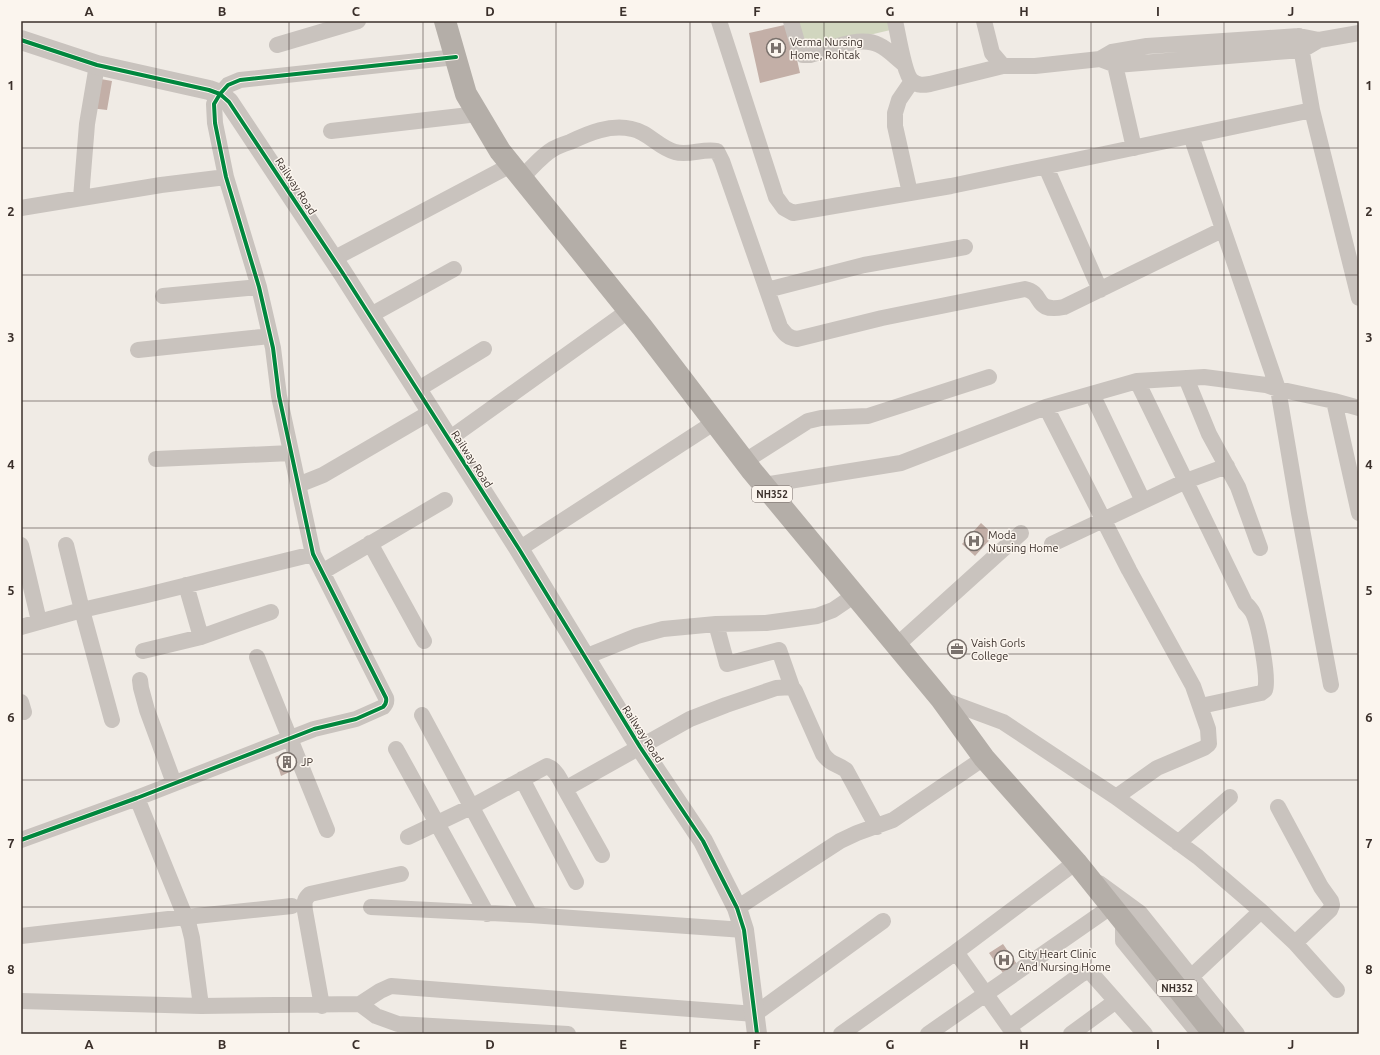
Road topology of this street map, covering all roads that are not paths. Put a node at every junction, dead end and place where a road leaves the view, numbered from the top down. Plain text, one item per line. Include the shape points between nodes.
1 (358, 21) edge
2 (446, 21) edge
3 (719, 21) edge
4 (791, 21) edge
5 (895, 21) edge
6 (984, 21) edge
7 (1359, 33) edge
8 (21, 40) edge
9 (1301, 43) junction
10 (277, 45) dead end
11 (456, 57) junction
12 (1109, 59) junction
13 (904, 64) junction
14 (97, 65) junction
15 (1003, 66) junction
16 (912, 81) junction
17 (220, 94) junction
18 (1312, 110) junction
19 (478, 114) junction
20 (331, 131) dead end
21 (1191, 136) junction
22 (1134, 148) junction
23 (1046, 166) junction
24 (516, 171) junction
25 (226, 177) junction
26 (910, 193) junction
27 (80, 198) junction
28 (21, 208) edge
29 (1222, 230) junction
30 (965, 247) dead end
31 (1353, 248) edge
32 (333, 260) junction
33 (454, 269) dead end
34 (259, 287) junction
35 (767, 290) junction
36 (1100, 290) junction
37 (163, 296) dead end
38 (1359, 298) edge
39 (628, 311) junction
40 (369, 316) junction
41 (270, 336) junction
42 (484, 349) dead end
43 (138, 350) dead end
44 (989, 377) dead end
45 (1186, 378) junction
46 (1137, 382) junction
47 (417, 390) junction
48 (1278, 390) junction
49 (1092, 394) junction
50 (1334, 401) junction
51 (1046, 408) junction
52 (1359, 408) edge
53 (431, 412) junction
54 (715, 422) junction
55 (449, 439) junction
56 (291, 453) junction
57 (156, 459) dead end
58 (745, 461) junction
59 (1227, 466) junction
60 (1186, 481) junction
61 (298, 485) junction
62 (764, 485) junction
63 (446, 500) dead end
64 (1143, 501) junction
65 (1359, 513) edge
66 (1103, 519) junction
67 (1021, 533) dead end
68 (370, 543) junction
69 (1052, 544) dead end
70 (21, 545) edge
71 (66, 545) dead end
72 (1260, 548) dead end
73 (519, 549) junction
74 (313, 554) junction
75 (322, 572) junction
76 (186, 585) junction
77 (855, 595) junction
78 (82, 610) junction
79 (271, 612) dead end
80 (39, 621) junction
81 (716, 624) junction
82 (21, 627) edge
83 (201, 637) junction
84 (424, 641) dead end
85 (897, 645) junction
86 (143, 652) dead end
87 (257, 657) dead end
88 (585, 657) junction
89 (140, 680) dead end
90 (1331, 685) dead end
91 (792, 687) junction
92 (941, 699) junction
93 (1201, 706) junction
94 (422, 715) dead end
95 (112, 720) dead end
96 (290, 738) junction
97 (640, 746) junction
98 (396, 749) dead end
99 (984, 758) junction
100 (522, 779) junction
101 (174, 783) junction
102 (565, 789) junction
103 (1116, 797) junction
104 (1230, 797) dead end
105 (137, 798) junction
106 (471, 807) junction
107 (1278, 807) dead end
108 (437, 824) junction
109 (877, 827) junction
110 (327, 830) dead end
111 (408, 837) dead end
112 (21, 840) edge
113 (1178, 843) junction
114 (602, 855) dead end
115 (1083, 871) junction
116 (401, 874) dead end
117 (576, 882) dead end
118 (292, 906) dead end
119 (371, 907) dead end
120 (737, 908) junction
121 (1261, 911) junction
122 (1118, 913) junction
123 (487, 914) junction
124 (530, 915) junction
125 (186, 916) junction
126 (883, 921) dead end
127 (744, 930) junction
128 (21, 936) edge
129 (1295, 943) junction
130 (956, 952) junction
131 (1192, 977) junction
132 (1338, 990) dead end
133 (985, 994) junction
134 (21, 1001) edge
135 (1116, 1001) junction
136 (360, 1004) junction
137 (202, 1006) junction
138 (322, 1006) junction
139 (755, 1014) junction
140 (1011, 1030) edge
141 (568, 1034) edge
142 (757, 1034) edge
143 (841, 1034) edge
144 (928, 1034) edge
145 (1071, 1034) edge
146 (1145, 1034) edge
147 (1199, 1034) edge
148 (1214, 1034) edge
149 (1237, 1034) edge

1 - 10 street
2 - 11 highway, NH352
3 - 26 street via 776,197 784,208 793,213
4 - 13 street via 798,49 803,55 869,41 880,45
5 - 13 street
6 - 15 street via 992,53
7 - 9 street
8 - 14 street
9 - 12 street
9 - 18 street
11 - 17 street via 240,80 228,85
11 - 19 highway, NH352 via 466,94
12 - 15 street via 1035,66
12 - 22 street
13 - 16 street
14 - 17 street
14 - 27 street via 88,118
15 - 16 street via 930,84 920,85
16 - 26 street via 899,100 895,113 895,126
17 - 25 street via 214,104 215,123
17 - 32 street, Railway Road via 237,113
18 - 21 street
18 - 31 street
19 - 20 street
19 - 24 highway, NH352 via 500,151
21 - 22 street
21 - 29 street
22 - 23 street
23 - 26 street
23 - 36 street
24 - 32 street
24 - 35 street via 553,149 587,134 615,127 641,132 665,148 682,154 717,151
24 - 39 highway, NH352
25 - 27 street
25 - 34 street
27 - 28 street
29 - 36 street
29 - 48 street
30 - 35 street via 864,265
31 - 38 street
32 - 40 street, Railway Road
33 - 40 street
34 - 37 street
34 - 41 street
35 - 36 street via 780,327 785,335 797,339 882,318 1025,289 1033,292 1046,308 1053,310
39 - 54 highway, NH352
39 - 55 street
40 - 47 street, Railway Road
41 - 43 street
41 - 56 street
42 - 47 street
44 - 58 street via 880,413 821,418 808,422
45 - 46 street
45 - 48 street via 1204,377 1266,385
45 - 59 street via 1209,434
46 - 49 street
46 - 60 street
47 - 53 street, Railway Road
48 - 50 street
48 - 90 street
49 - 51 street
49 - 64 street
50 - 52 street
50 - 65 street
51 - 62 street via 901,463
51 - 66 street
53 - 55 street, Railway Road
53 - 61 street via 323,475
54 - 58 highway, NH352
54 - 73 street
55 - 73 street, Railway Road
56 - 57 street
56 - 61 street
58 - 62 highway, NH352
59 - 60 street
59 - 72 street
60 - 64 street
60 - 93 street via 1245,603 1254,614 1266,676 1265,690 1261,693
61 - 74 street
62 - 77 highway, NH352
63 - 68 street
64 - 66 street
66 - 69 street
66 - 93 street via 1193,686
67 - 85 street
68 - 75 street
68 - 84 street
70 - 80 street
71 - 78 street
73 - 88 street, Railway Road
74 - 75 street
74 - 76 street
75 - 96 street via 386,702 383,707 356,720 322,726
76 - 78 street
76 - 83 street
77 - 81 street via 833,610 817,616 766,623
77 - 85 highway, NH352
78 - 80 street
78 - 95 street
79 - 83 street
80 - 82 street
81 - 88 street via 650,632
81 - 91 street via 727,664 779,650
83 - 86 street
85 - 92 highway, NH352
87 - 96 street
88 - 97 street, Railway Road
89 - 101 street via 147,710
91 - 97 street via 776,688 710,710
91 - 109 street via 823,754 833,765 846,770
92 - 99 highway, NH352
92 - 103 street via 1003,722
93 - 103 street via 1208,729 1209,744 1157,768
94 - 106 street
96 - 101 street
96 - 110 street
97 - 102 street
97 - 120 street, Railway Road via 703,841
98 - 108 street
99 - 109 street via 893,820
99 - 115 highway, NH352
100 - 102 street via 547,766 555,771
100 - 106 street
100 - 117 street
101 - 105 street
102 - 114 street
103 - 113 street
104 - 113 street
105 - 112 street
105 - 125 street
106 - 108 street
106 - 124 street
107 - 129 street via 1332,905 1330,910
108 - 111 street
108 - 123 street
109 - 120 street via 840,841
113 - 121 street
115 - 122 highway, NH352
115 - 130 street
115 - 131 street via 1140,913
116 - 138 street via 310,894 305,898 305,911
118 - 125 street
119 - 123 street
120 - 127 street, Railway Road
121 - 129 street
121 - 131 street
122 - 133 street
122 - 147 street via 1123,941
122 - 148 highway, NH352
123 - 124 street
124 - 127 street
125 - 128 street
125 - 137 street via 192,938
126 - 139 street
127 - 139 street, Railway Road
129 - 132 street
130 - 133 street
130 - 143 street
131 - 149 street
133 - 140 street
133 - 144 street
134 - 137 street
135 - 140 street via 1092,974 1085,972
135 - 145 street
135 - 146 street
136 - 138 street
136 - 139 street via 391,986
136 - 141 street via 376,1016 398,1024
137 - 138 street
139 - 142 street, Railway Road

